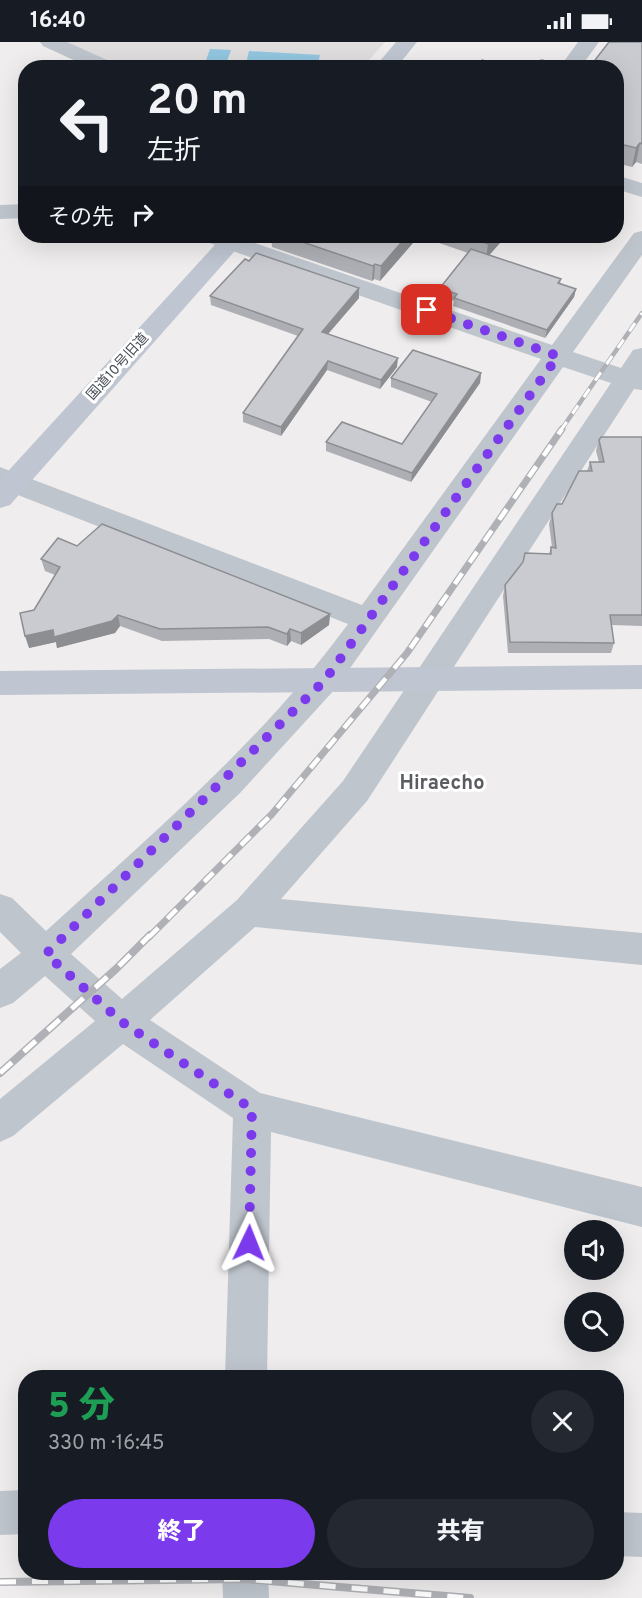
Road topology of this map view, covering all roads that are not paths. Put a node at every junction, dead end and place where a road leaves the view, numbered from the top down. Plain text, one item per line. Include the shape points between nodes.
1 (50, 42) edge
2 (407, 42) edge
3 (589, 42) edge
4 (91, 60) edge
5 (391, 60) edge
6 (575, 60) edge
7 (624, 184) edge
8 (642, 190) edge
9 (18, 211) edge
10 (0, 212) edge
11 (642, 238) edge
12 (222, 243) edge
13 (240, 243) edge
14 (558, 356) junction
15 (642, 356) edge
16 (634, 380) edge
17 (5, 486) edge
18 (367, 619) junction
19 (642, 677) edge
20 (429, 678) junction
21 (325, 680) junction
22 (0, 683) edge
23 (0, 909) edge
24 (249, 911) junction
25 (642, 949) edge
26 (46, 954) junction
27 (0, 991) edge
28 (122, 1022) junction
29 (252, 1109) junction
30 (0, 1123) edge
31 (642, 1207) edge
32 (246, 1370) edge
33 (18, 1512) edge
34 (0, 1513) edge
35 (624, 1534) edge
36 (642, 1535) edge
37 (245, 1580) edge
38 (246, 1598) edge

1 - 4 street
2 - 5 street
3 - 6 street
7 - 8 street
9 - 10 street
11 - 14 street
12 - 17 street, 国道10号旧道
13 - 14 street
14 - 16 street
14 - 18 street
15 - 16 street
16 - 20 street
17 - 18 street
18 - 21 street
19 - 20 street
20 - 21 street
20 - 24 street via 355,791
21 - 22 street
21 - 26 street via 229,783
23 - 26 street
24 - 25 street
24 - 28 street
26 - 27 street
26 - 28 street
28 - 29 street
28 - 30 street
29 - 31 street
29 - 32 street
33 - 34 street
35 - 36 street
37 - 38 street

